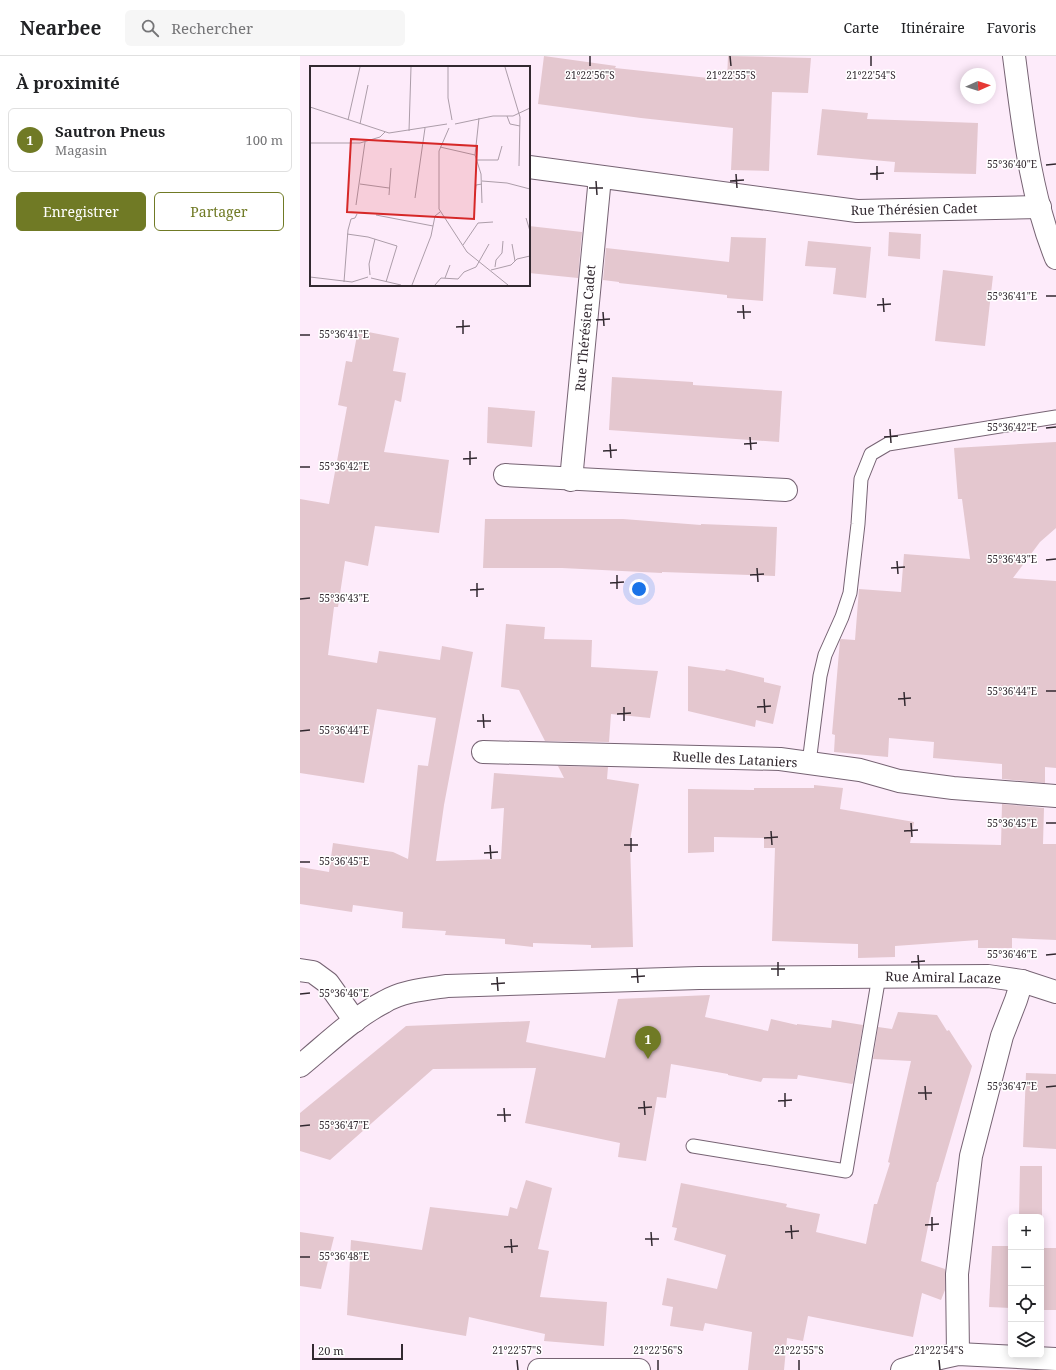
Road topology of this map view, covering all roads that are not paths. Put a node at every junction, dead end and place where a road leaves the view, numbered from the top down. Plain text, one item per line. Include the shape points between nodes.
1 (1014, 56) edge
2 (530, 167) edge
3 (600, 176) junction
4 (1040, 207) junction
5 (1056, 258) edge
6 (1056, 417) edge
7 (505, 476) dead end
8 (571, 480) junction
9 (786, 490) dead end
10 (483, 752) dead end
11 (809, 763) junction
12 (1056, 796) edge
13 (300, 970) edge
14 (879, 976) junction
15 (1022, 981) junction
16 (1056, 992) edge
17 (355, 1021) junction
18 (300, 1066) edge
19 (693, 1146) dead end
20 (958, 1354) junction
21 (1056, 1359) edge
22 (905, 1369) edge
23 (538, 1370) edge
24 (639, 1370) edge

1 - 4 street via 1026,149
2 - 3 street, Rue Thérésien Cadet
3 - 4 street, Rue Thérésien Cadet via 857,211
3 - 8 street, Rue Thérésien Cadet
4 - 5 street
6 - 11 lane via 888,444 871,454 861,479 850,593 825,655
7 - 8 street
8 - 9 street
10 - 11 street, Ruelle des Lataniers via 780,759
11 - 12 street, Ruelle des Lataniers via 860,770 899,781
13 - 17 street via 313,972 328,983
14 - 15 street, Rue Amiral Lacaze via 988,976
14 - 17 street, Rue Amiral Lacaze via 699,978 446,986 412,992 384,1001
14 - 19 lane via 846,1171
15 - 16 street, Rue Amiral Lacaze
15 - 20 street via 1002,1036 971,1156 957,1274
17 - 18 street, Rue Amiral Lacaze
20 - 21 street
20 - 22 street
23 - 24 street

